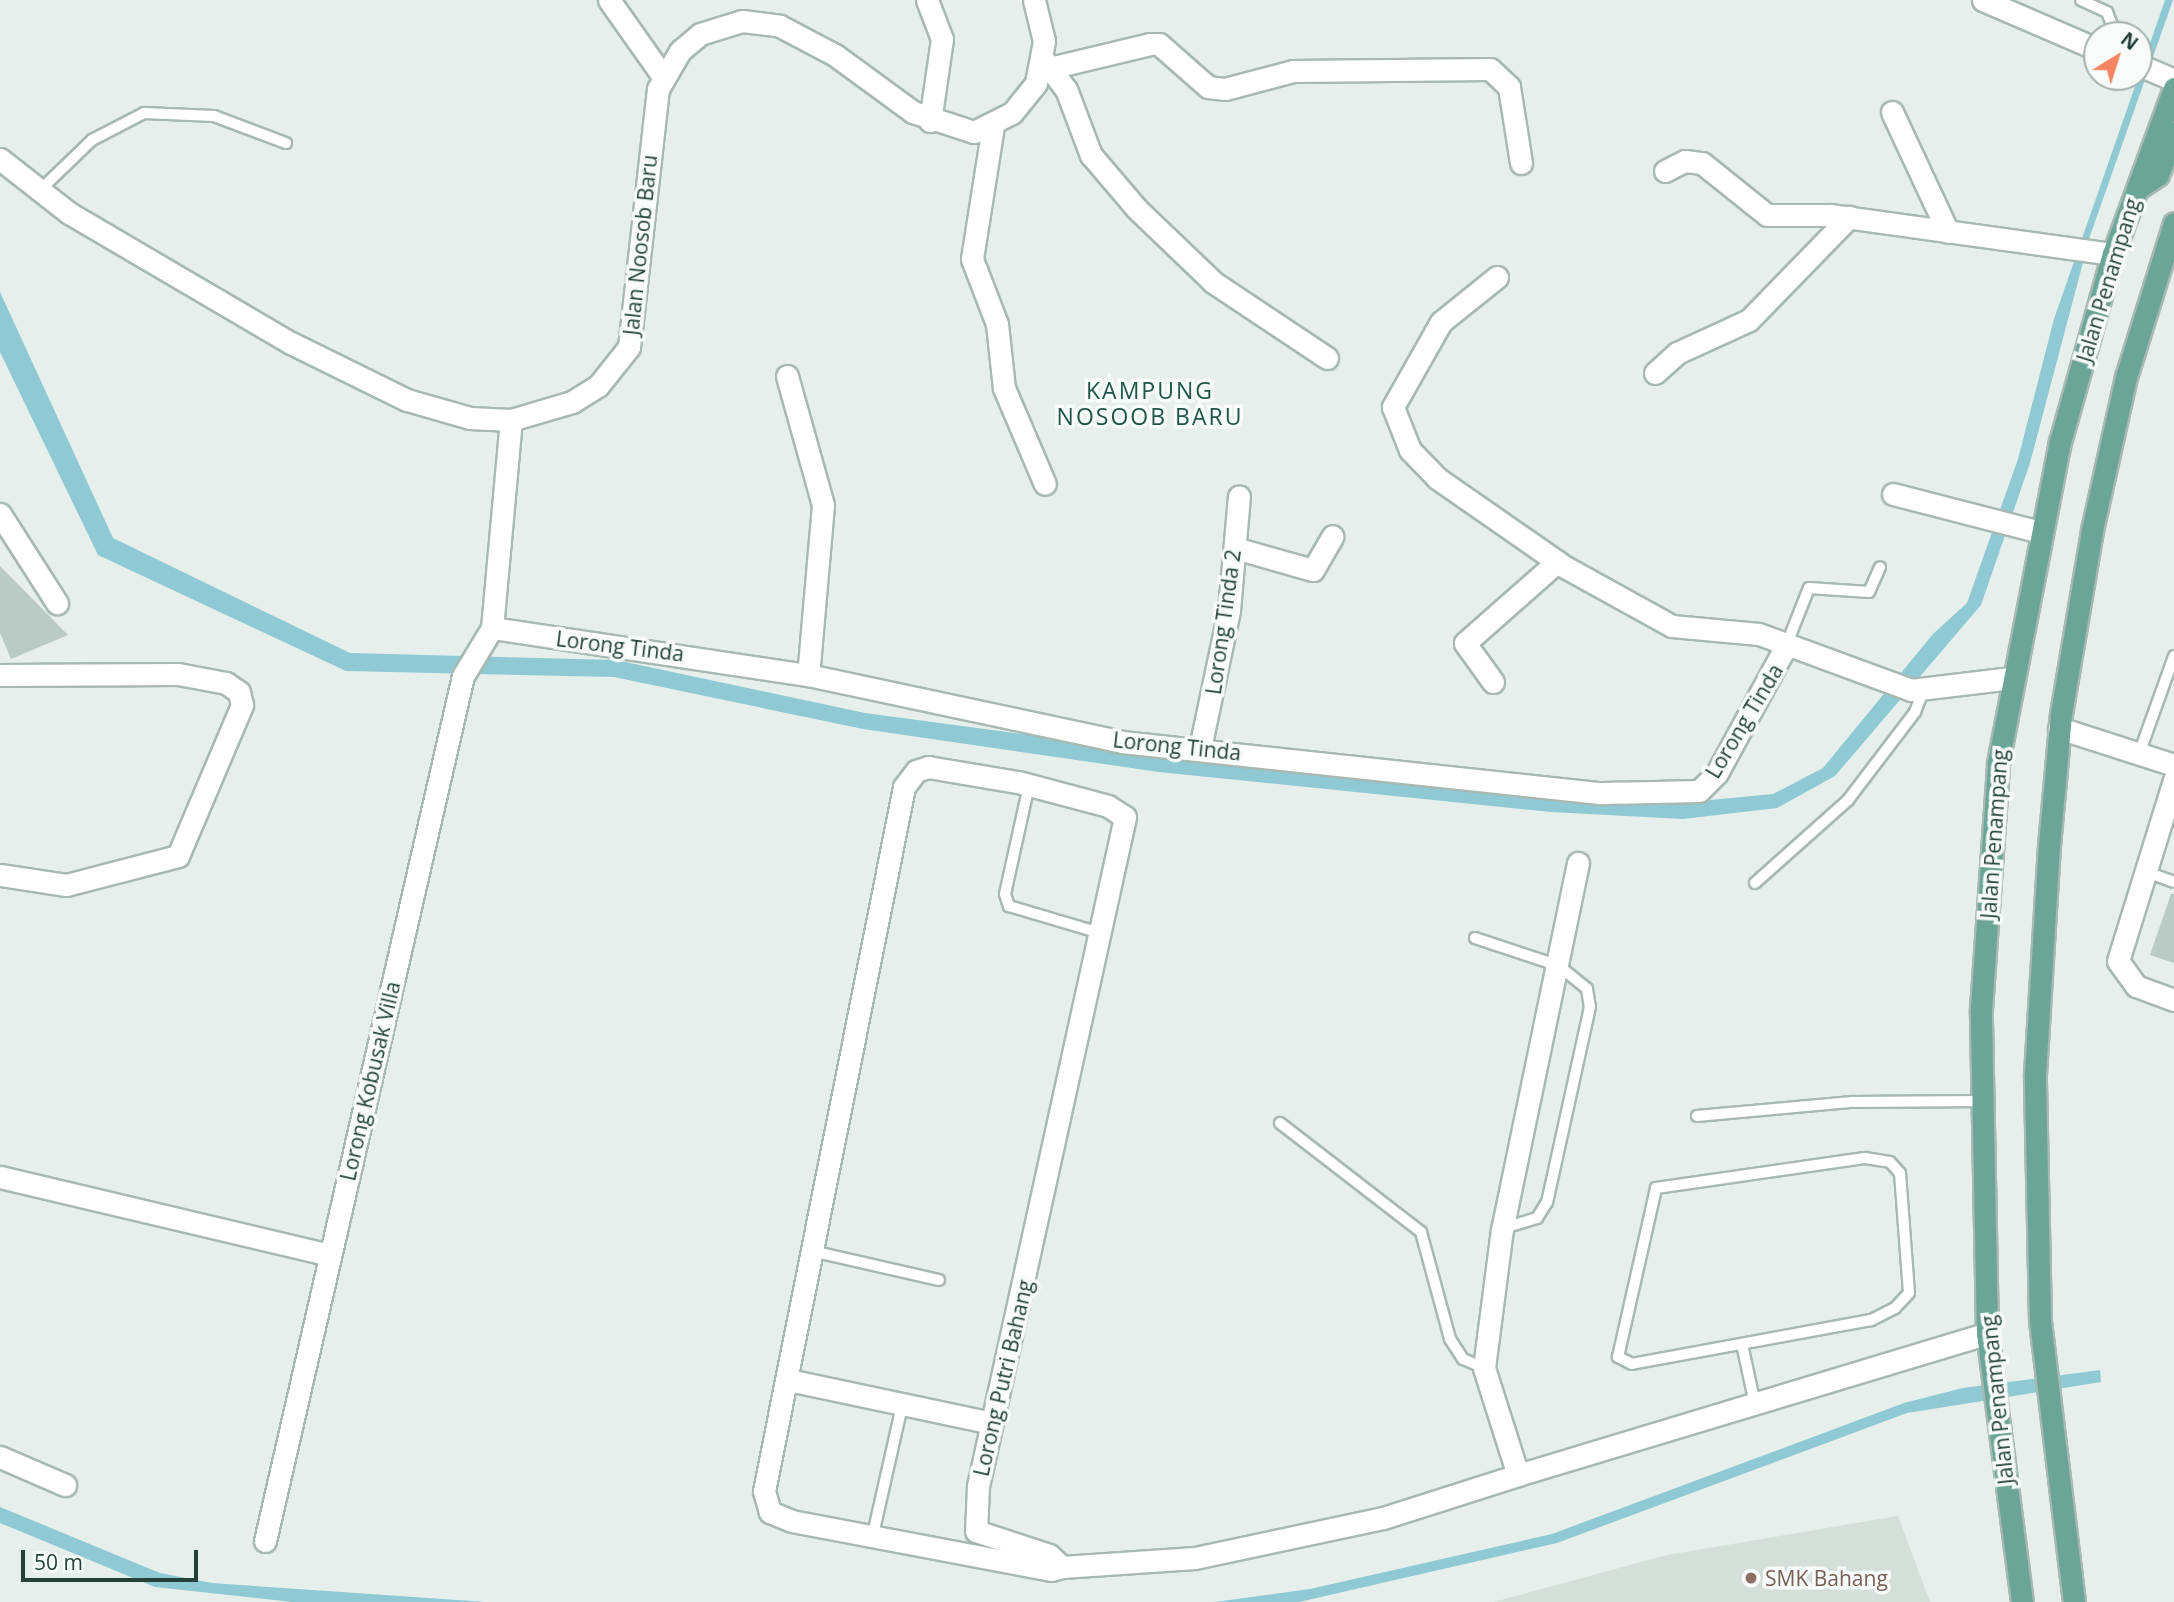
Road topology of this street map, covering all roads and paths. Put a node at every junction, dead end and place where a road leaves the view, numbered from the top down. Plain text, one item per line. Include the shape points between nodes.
1 (609, 0) edge
2 (928, 0) edge
3 (1034, 0) edge
4 (1983, 0) edge
5 (2081, 0) edge
6 (2111, 21) edge
7 (2083, 43) edge
8 (1047, 63) junction
9 (2153, 71) edge
10 (662, 75) junction
11 (2174, 80) edge
12 (2174, 88) edge
13 (1892, 112) dead end
14 (930, 121) junction
15 (993, 126) junction
16 (2174, 133) edge
17 (286, 143) dead end
18 (0, 159) edge
19 (1521, 163) dead end
20 (1664, 172) dead end
21 (2137, 189) junction
22 (38, 192) junction
23 (1849, 217) junction
24 (2174, 223) edge
25 (1948, 232) junction
26 (2113, 254) junction
27 (1497, 277) dead end
28 (1327, 358) dead end
29 (1655, 373) dead end
30 (787, 376) dead end
31 (510, 420) junction
32 (1045, 484) dead end
33 (1893, 494) dead end
34 (1239, 496) dead end
35 (0, 514) edge
36 (2040, 531) junction
37 (1333, 536) dead end
38 (1235, 548) junction
39 (1557, 562) junction
40 (1880, 567) dead end
41 (57, 603) dead end
42 (492, 628) junction
43 (1786, 646) junction
44 (2174, 656) edge
45 (0, 675) edge
46 (808, 675) junction
47 (2011, 678) junction
48 (1493, 682) dead end
49 (1918, 689) junction
50 (2059, 728) junction
51 (1200, 748) junction
52 (2139, 754) junction
53 (2174, 765) edge
54 (2174, 780) edge
55 (1029, 785) junction
56 (1578, 863) dead end
57 (2144, 871) junction
58 (0, 875) edge
59 (2174, 882) edge
60 (1755, 883) dead end
61 (1100, 933) junction
62 (1475, 938) dead end
63 (1559, 966) junction
64 (2174, 1000) edge
65 (1983, 1101) junction
66 (1697, 1116) dead end
67 (1280, 1123) dead end
68 (0, 1177) edge
69 (1502, 1229) junction
70 (816, 1252) junction
71 (330, 1255) junction
72 (939, 1280) dead end
73 (1987, 1333) junction
74 (1742, 1344) junction
75 (1484, 1368) junction
76 (788, 1380) junction
77 (1755, 1404) junction
78 (902, 1406) junction
79 (988, 1422) junction
80 (0, 1457) edge
81 (1518, 1475) junction
82 (65, 1485) dead end
83 (976, 1531) junction
84 (872, 1539) junction
85 (265, 1541) dead end
86 (973, 1558) junction
87 (1062, 1567) junction
88 (2022, 1602) edge
89 (2074, 1602) edge

1 - 10 street
2 - 14 street via 942,39
3 - 8 street
4 - 7 street
5 - 6 lane via 2107,12
8 - 15 street via 1027,98
8 - 19 street via 1158,44 1208,87 1225,89 1293,71 1490,69 1509,87
8 - 28 street via 1074,106 1091,155 1137,209 1213,282
9 - 11 street
10 - 14 street via 700,34 759,21 835,55
10 - 31 street, Jalan Noosob Baru via 629,347 598,386 572,402
12 - 21 main road, Jalan Penampang
13 - 25 street
14 - 15 street via 974,132
15 - 32 street via 972,259 998,324 1004,388
16 - 21 main road via 2158,175
17 - 22 lane via 214,116 144,113 92,140
18 - 22 street, Jalan Noosob Baru
20 - 23 street via 1693,160 1759,212
21 - 26 main road, Jalan Penampang
22 - 31 street, Jalan Noosob Baru via 279,336 407,400 470,418
23 - 25 street
23 - 29 street via 1749,320 1677,353
24 - 50 main road via 2126,377
25 - 26 street
26 - 36 main road, Jalan Penampang
27 - 39 street via 1441,321 1393,407 1417,462
30 - 46 street via 823,505
31 - 42 street
33 - 36 street
34 - 38 street, Lorong Tinda 2
35 - 41 street
36 - 47 main road, Jalan Penampang
37 - 38 street via 1313,570
38 - 51 street, Lorong Tinda 2 via 1222,655
39 - 43 street via 1672,626 1759,634
39 - 48 street via 1465,643
40 - 43 lane via 1869,592 1809,588
42 - 46 street, Lorong Tinda
42 - 71 street, Lorong Kobusak Villa via 474,651 463,676
43 - 49 street via 1886,683
43 - 51 street, Lorong Tinda via 1717,773 1699,791 1602,793
44 - 52 lane
45 - 58 street via 178,674 226,683 239,692 242,705 178,856 66,886
46 - 51 street, Lorong Tinda via 987,718 1122,742
47 - 49 street
47 - 65 main road, Jalan Penampang via 1998,763 1983,982
49 - 60 lane via 1914,712 1848,800
50 - 52 street
50 - 89 main road via 2035,1073 2044,1383
52 - 53 street
54 - 57 street
55 - 61 lane via 1005,894 1009,906
55 - 61 street, Lorong Putri Bahang via 1108,806 1125,817
55 - 70 street, Lorong Putri Bahang via 928,767 916,771 904,787
56 - 63 street
57 - 59 lane
57 - 64 street via 2118,961 2136,986
61 - 79 street, Lorong Putri Bahang via 1015,1328
62 - 63 lane
63 - 69 street
63 - 69 lane via 1587,989 1590,1007 1565,1139 1537,1218
65 - 66 lane via 1853,1102
65 - 73 main road, Jalan Penampang
67 - 75 lane via 1421,1232 1450,1339 1463,1359
68 - 71 street
69 - 75 street
70 - 72 lane
70 - 76 street, Lorong Putri Bahang
71 - 85 street, Lorong Kobusak Villa
73 - 77 street, Lorong Putri Bahang
73 - 88 main road, Jalan Penampang
74 - 74 lane via 1871,1320 1909,1293 1900,1173 1890,1162 1865,1158 1656,1188 1618,1357 1632,1364
74 - 77 lane
75 - 81 street
76 - 78 street
76 - 84 street, Lorong Putri Bahang via 764,1491 770,1512
77 - 81 street, Lorong Putri Bahang
78 - 79 street
78 - 84 lane
79 - 83 street, Lorong Putri Bahang
80 - 82 street
81 - 87 street, Lorong Putri Bahang via 1382,1518 1195,1558
83 - 86 street, Lorong Putri Bahang
83 - 87 street via 1049,1555
84 - 86 street, Lorong Putri Bahang
86 - 87 street, Lorong Putri Bahang

